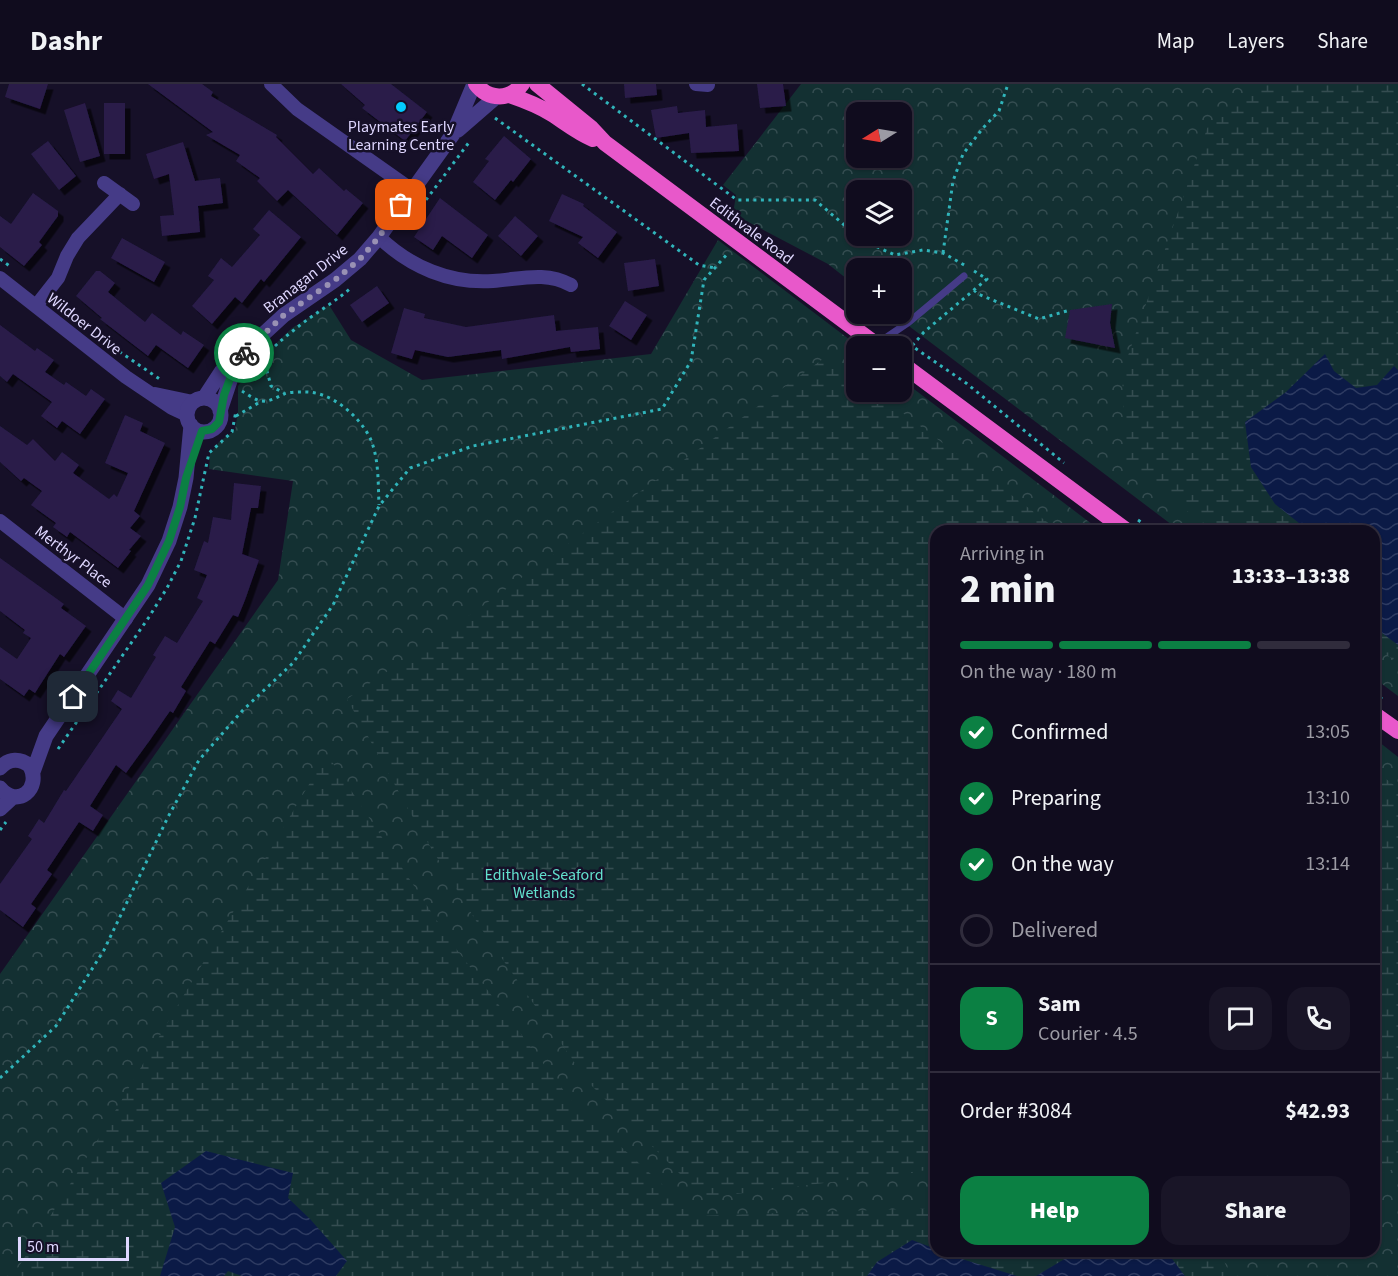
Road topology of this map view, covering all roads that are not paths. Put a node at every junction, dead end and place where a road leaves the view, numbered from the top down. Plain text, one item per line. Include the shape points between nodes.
1 (271, 84) edge
2 (475, 84) edge
3 (522, 84) edge
4 (537, 84) edge
5 (502, 96) junction
6 (453, 134) junction
7 (605, 143) junction
8 (104, 183) dead end
9 (412, 190) junction
10 (120, 194) junction
11 (132, 204) dead end
12 (379, 237) junction
13 (964, 276) dead end
14 (0, 278) edge
15 (571, 285) dead end
16 (36, 306) junction
17 (865, 336) edge
18 (888, 336) edge
19 (237, 360) junction
20 (912, 371) edge
21 (195, 414) junction
22 (220, 414) junction
23 (0, 521) edge
24 (1119, 525) edge
25 (126, 619) junction
26 (1380, 718) edge
27 (1398, 732) edge
28 (46, 736) junction
29 (6, 762) edge
30 (33, 772) junction
31 (6, 793) edge
32 (0, 809) edge

1 - 9 street via 297,109
2 - 5 highway, Edithvale Road via 488,95
2 - 6 street, Branagan Drive
3 - 5 highway
4 - 7 highway, Edithvale Road
5 - 6 street, Branagan Drive
5 - 7 highway, Edithvale Road via 529,102 583,135
6 - 9 street, Branagan Drive
7 - 17 highway, Edithvale Road
8 - 10 street
9 - 12 street, Branagan Drive
10 - 11 street
10 - 16 street via 72,247 58,278
12 - 15 street via 407,260 446,277 491,281 541,275
12 - 19 street, Branagan Drive via 344,273 284,315
13 - 18 lane
14 - 16 street, Wildoer Drive
16 - 21 street, Wildoer Drive via 126,377 172,408
19 - 21 street, Branagan Drive via 217,377
19 - 22 street, Branagan Drive
20 - 24 highway
21 - 22 street via 214,401
21 - 22 street via 212,429
21 - 25 street, Branagan Drive via 186,478 169,541
23 - 25 street, Merthyr Place
25 - 28 street, Branagan Drive
26 - 27 highway
28 - 29 street, Branagan Drive
28 - 30 street, Branagan Drive
29 - 30 street via 30,766
30 - 31 street, Branagan Drive via 30,790 20,797
31 - 32 street

